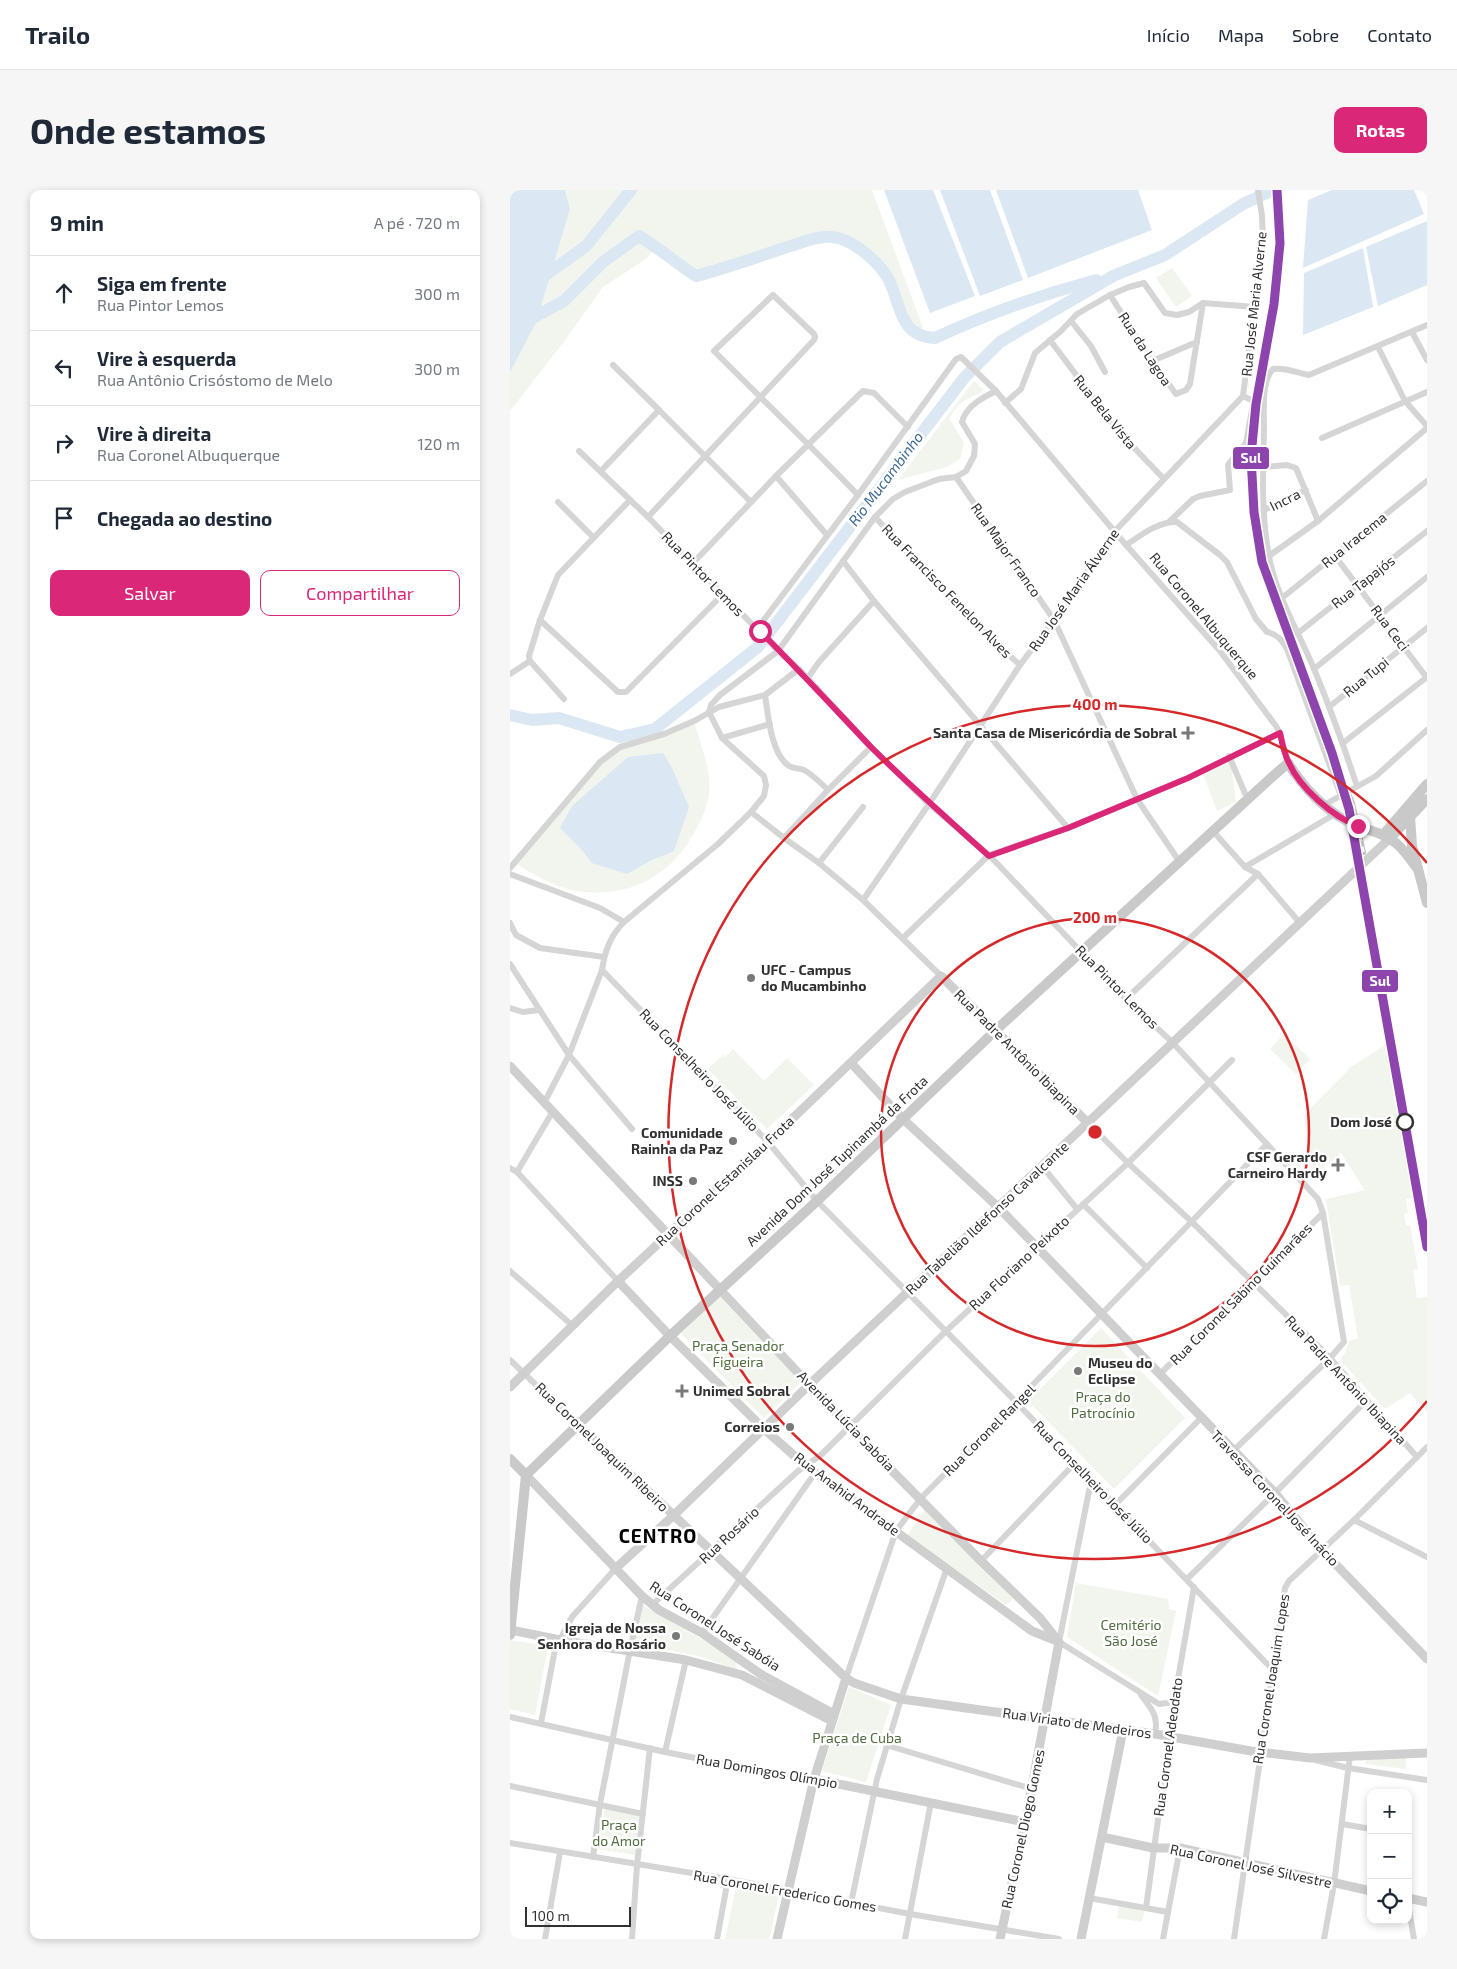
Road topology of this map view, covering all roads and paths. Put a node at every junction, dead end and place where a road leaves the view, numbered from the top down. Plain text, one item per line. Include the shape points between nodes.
1 (1258, 190) edge
2 (1110, 295) junction
3 (1203, 303) junction
4 (1255, 307) junction
5 (1071, 321) junction
6 (1427, 325) edge
7 (1412, 332) junction
8 (1050, 340) junction
9 (1196, 342) junction
10 (1378, 347) junction
11 (1427, 360) edge
12 (1152, 361) junction
13 (613, 365) dead end
14 (1105, 372) dead end
15 (996, 391) junction
16 (1427, 392) edge
17 (1243, 396) junction
18 (760, 397) junction
19 (1405, 401) junction
20 (1005, 402) junction
21 (1264, 406) junction
22 (659, 410) junction
23 (1252, 410) dead end
24 (908, 427) junction
25 (1427, 427) edge
26 (1322, 438) dead end
27 (809, 444) junction
28 (579, 451) dead end
29 (705, 456) junction
30 (1263, 467) junction
31 (601, 471) junction
32 (776, 476) junction
33 (956, 477) junction
34 (1164, 480) junction
35 (1427, 481) edge
36 (1306, 490) junction
37 (858, 495) junction
38 (630, 500) junction
39 (558, 502) dead end
40 (750, 502) junction
41 (1264, 510) junction
42 (875, 517) junction
43 (648, 518) junction
44 (1170, 521) junction
45 (1318, 521) junction
46 (1115, 531) junction
47 (1426, 535) edge
48 (827, 536) junction
49 (593, 537) junction
50 (1126, 545) junction
51 (1269, 556) junction
52 (1335, 556) junction
53 (843, 561) junction
54 (693, 563) junction
55 (1427, 578) edge
56 (1358, 586) junction
57 (723, 594) junction
58 (1282, 598) junction
59 (874, 601) junction
60 (1380, 614) junction
61 (540, 620) junction
62 (1054, 620) junction
63 (1427, 628) edge
64 (758, 630) junction
65 (1298, 633) junction
66 (1404, 646) junction
67 (778, 651) junction
68 (530, 661) junction
69 (1020, 666) junction
70 (799, 669) junction
71 (1314, 669) junction
72 (510, 674) edge
73 (1427, 677) edge
74 (807, 678) junction
75 (765, 695) junction
76 (564, 699) dead end
77 (1328, 707) junction
78 (709, 712) junction
79 (770, 724) junction
80 (980, 726) junction
81 (1427, 730) edge
82 (1280, 733) junction
83 (722, 738) junction
84 (1343, 744) junction
85 (871, 747) junction
86 (1229, 756) junction
87 (1288, 763) junction
88 (1427, 784) edge
89 (1357, 786) junction
90 (828, 790) junction
91 (1341, 796) junction
92 (1247, 798) junction
93 (1137, 799) junction
94 (1427, 799) edge
95 (929, 804) junction
96 (1324, 805) junction
97 (863, 807) dead end
98 (751, 812) junction
99 (1335, 814) junction
100 (1410, 816) junction
101 (1068, 828) junction
102 (1212, 830) junction
103 (1386, 837) junction
104 (784, 838) junction
105 (989, 856) junction
106 (1180, 862) junction
107 (819, 863) junction
108 (1245, 867) junction
109 (510, 868) edge
110 (1417, 868) junction
111 (510, 874) edge
112 (1258, 874) junction
113 (863, 900) junction
114 (1427, 904) edge
115 (624, 922) junction
116 (510, 923) edge
117 (1300, 923) junction
118 (516, 935) junction
119 (903, 938) junction
120 (510, 941) edge
121 (1082, 952) junction
122 (604, 957) junction
123 (510, 964) edge
124 (602, 970) junction
125 (941, 976) junction
126 (1126, 1000) junction
127 (510, 1008) edge
128 (539, 1010) junction
129 (996, 1030) junction
130 (1172, 1042) junction
131 (569, 1055) junction
132 (1232, 1060) dead end
133 (851, 1063) junction
134 (510, 1066) edge
135 (1210, 1083) junction
136 (544, 1102) junction
137 (553, 1111) junction
138 (903, 1119) junction
139 (1088, 1123) junction
140 (632, 1129) dead end
141 (768, 1142) junction
142 (1267, 1144) junction
143 (1128, 1163) junction
144 (1042, 1166) junction
145 (513, 1170) edge
146 (817, 1201) junction
147 (1083, 1204) junction
148 (998, 1207) junction
149 (1077, 1209) junction
150 (1323, 1213) junction
151 (1192, 1222) junction
152 (668, 1234) junction
153 (1036, 1248) junction
154 (1147, 1268) junction
155 (510, 1271) edge
156 (618, 1281) junction
157 (1252, 1282) junction
158 (719, 1291) junction
159 (908, 1292) junction
160 (1102, 1315) junction
161 (573, 1326) junction
162 (946, 1331) junction
163 (670, 1336) junction
164 (1330, 1358) junction
165 (510, 1360) edge
166 (525, 1373) junction
167 (1159, 1375) junction
168 (810, 1384) junction
169 (510, 1387) edge
170 (1366, 1400) junction
171 (1016, 1402) junction
172 (1201, 1418) junction
173 (578, 1425) junction
174 (849, 1427) junction
175 (764, 1428) junction
176 (1427, 1447) edge
177 (1233, 1451) junction
178 (1417, 1457) junction
179 (510, 1459) edge
180 (1074, 1464) junction
181 (806, 1466) junction
182 (815, 1473) junction
183 (526, 1476) junction
184 (1091, 1481) junction
185 (1275, 1493) junction
186 (921, 1498) junction
187 (1115, 1505) junction
188 (674, 1515) junction
189 (1354, 1520) junction
190 (896, 1531) junction
191 (1321, 1549) junction
192 (711, 1552) junction
193 (1427, 1557) edge
194 (981, 1561) junction
195 (616, 1568) junction
196 (947, 1568) junction
197 (740, 1579) junction
198 (1187, 1579) junction
199 (1194, 1587) junction
200 (642, 1596) junction
201 (652, 1605) junction
202 (1040, 1618) junction
203 (1032, 1631) junction
204 (510, 1632) edge
205 (702, 1633) junction
206 (558, 1640) junction
207 (1059, 1642) junction
208 (630, 1650) junction
209 (1427, 1659) edge
210 (686, 1660) junction
211 (1272, 1669) junction
212 (846, 1678) junction
213 (1137, 1690) junction
214 (901, 1699) junction
215 (1174, 1702) junction
216 (510, 1717) edge
217 (833, 1717) junction
218 (1045, 1720) junction
219 (542, 1723) junction
220 (1123, 1730) junction
221 (1155, 1734) junction
222 (1169, 1737) junction
223 (614, 1740) junction
224 (886, 1745) junction
225 (650, 1748) junction
226 (665, 1752) junction
227 (1260, 1752) junction
228 (1427, 1753) edge
229 (1350, 1756) junction
230 (1310, 1758) junction
231 (1348, 1768) junction
232 (814, 1779) junction
233 (1427, 1780) edge
234 (510, 1786) edge
235 (1032, 1789) junction
236 (873, 1791) junction
237 (931, 1802) junction
238 (600, 1804) junction
239 (643, 1814) junction
240 (1025, 1822) junction
241 (1342, 1824) junction
242 (1367, 1828) edge
243 (1102, 1837) junction
244 (510, 1843) edge
245 (1153, 1848) junction
246 (1180, 1848) junction
247 (560, 1852) junction
248 (593, 1857) junction
249 (1244, 1864) junction
250 (637, 1865) junction
251 (728, 1879) junction
252 (1334, 1884) junction
253 (1367, 1890) edge
254 (789, 1892) junction
255 (1089, 1898) junction
256 (1412, 1899) edge
257 (1427, 1902) edge
258 (851, 1903) junction
259 (1146, 1908) junction
260 (1168, 1912) junction
261 (910, 1914) junction
262 (1412, 1924) edge
263 (1001, 1934) edge
264 (545, 1939) edge
265 (632, 1939) edge
266 (717, 1939) edge
267 (777, 1939) edge
268 (905, 1939) edge
269 (1060, 1939) edge
270 (1080, 1939) edge
271 (1163, 1939) edge
272 (1234, 1939) edge
273 (1324, 1939) edge
274 (1414, 1939) edge

1 - 4 street, Rua José Maria Alverne via 1263,240
2 - 3 street via 1144,283 1165,313 1189,312
2 - 5 street via 1082,310
2 - 12 street, Rua da Lagoa
3 - 4 street
3 - 9 street, Rua da Lagoa
4 - 17 street, Rua José Maria Alverne
5 - 8 street
5 - 14 street via 1091,346
6 - 7 street
7 - 10 street
7 - 11 street
8 - 20 street via 1035,353 1021,389
8 - 34 street, Rua Bela Vista via 1119,432
9 - 12 street
9 - 12 street, Rua da Lagoa via 1190,384 1182,393 1176,394 1172,390
10 - 19 street
10 - 21 street via 1309,375 1283,368 1273,369 1267,379
13 - 22 street
15 - 20 street, Rua Coronel Albuquerque
15 - 24 street, Rua Coronel Albuquerque via 963,358 956,359
15 - 33 street via 972,405 963,417 962,422 975,444 975,452 966,470
16 - 19 street
17 - 21 street, Rua José Maria Alverne
17 - 34 street, Rua José Maria Álverne
18 - 18 street via 714,351 773,295 815,337
18 - 27 street
18 - 29 street
19 - 25 street
19 - 26 street
20 - 46 street, Rua Coronel Albuquerque
21 - 30 street
22 - 29 street
22 - 31 street
23 - 44 street via 1246,443 1228,465 1230,490 1193,499
24 - 27 street via 874,393 863,391
24 - 37 street
25 - 45 street
27 - 32 street
27 - 37 street
28 - 31 street, Rua Pintor Lemos
29 - 40 street
29 - 43 street
30 - 36 street via 1292,465
30 - 41 street
31 - 38 street, Rua Pintor Lemos
32 - 40 street
32 - 48 street
33 - 42 street via 939,479 905,492
33 - 62 street, Rua Major Franco
34 - 46 street, Rua José Maria Álverne
35 - 52 street, Rua Iracema
36 - 41 street, Incra
36 - 45 street
37 - 48 street
38 - 43 street, Rua Pintor Lemos
38 - 49 street
39 - 49 street
40 - 54 street
41 - 51 street
42 - 53 street
42 - 69 street, Rua Francisco Fenelon Alves via 947,596
43 - 54 street, Rua Pintor Lemos
44 - 50 street
44 - 91 street via 1184,525 1220,555 1232,570 1256,619 1267,632 1274,633 1283,642
45 - 51 street
46 - 50 street, Rua Coronel Albuquerque
46 - 62 street, Rua José Maria Álverne
47 - 56 street, Rua Tapajós
48 - 64 street
49 - 61 street via 558,575
50 - 82 street, Rua Coronel Albuquerque via 1220,651
51 - 58 street
52 - 56 street, Rua Ceci
52 - 58 street, Rua Iracema
53 - 59 street
53 - 67 street
54 - 57 street, Rua Pintor Lemos
55 - 60 street
56 - 60 street, Rua Ceci
56 - 65 street, Rua Tapajós
57 - 61 street via 630,688 622,692 618,692
57 - 64 street, Rua Pintor Lemos
58 - 65 street
59 - 74 street
59 - 80 street
60 - 66 street, Rua Ceci
60 - 71 street
61 - 68 street
62 - 69 street, Rua José Maria Álverne
62 - 93 street, Rua Major Franco
63 - 66 street, Rua Tupi
64 - 67 street, Rua Pintor Lemos
65 - 71 street
66 - 73 street, Rua Ceci
66 - 77 street, Rua Tupi
67 - 70 street, Rua Pintor Lemos
67 - 78 street via 720,695
68 - 72 street
68 - 76 street
69 - 80 street, Rua José Maria Álverne
70 - 74 street, Rua Pintor Lemos
70 - 75 street
71 - 77 street
73 - 84 street
74 - 85 street, Rua Pintor Lemos
75 - 78 street
75 - 79 street
77 - 84 street
78 - 83 street
78 - 109 street via 664,734 610,752
79 - 83 street
79 - 90 street via 784,761 794,769 804,770
80 - 95 street, Rua José Maria Álverne
80 - 101 street
81 - 89 street via 1382,771
82 - 86 street
82 - 87 street, Rua Coronel Albuquerque
83 - 98 street via 764,776 766,785 762,800
84 - 89 street
85 - 90 street
85 - 95 street, Rua Pintor Lemos
86 - 92 street
86 - 93 street via 1188,778
87 - 92 main road, Avenida Dom José Tupinambá da Frota
87 - 96 main road, Rua Coronel Albuquerque via 1298,779
88 - 103 main road
89 - 91 street
90 - 104 street
91 - 96 street
92 - 102 main road, Avenida Dom José Tupinambá da Frota
93 - 101 street
93 - 106 street, Rua Major Franco
94 - 100 main road
95 - 105 street, Rua Pintor Lemos
95 - 113 street, Rua José Maria Álverne
96 - 99 main road, Rua Coronel Albuquerque
97 - 107 street
98 - 104 street, Rua Padre Antônio Ibiapina
98 - 115 street via 686,872
99 - 103 main road, Rua Coronel Albuquerque
99 - 108 street
100 - 103 main road
100 - 110 main road via 1410,836
101 - 105 street
102 - 106 main road, Avenida Dom José Tupinambá da Frota
102 - 108 street
103 - 110 main road via 1398,844
103 - 117 main road, Rua Tabelião Ildefonso Cavalcante
104 - 107 street, Rua Padre Antônio Ibiapina
105 - 119 street
105 - 121 street, Rua Pintor Lemos
106 - 121 main road, Avenida Dom José Tupinambá da Frota
107 - 113 street, Rua Padre Antônio Ibiapina
108 - 112 street
110 - 114 main road
111 - 115 street via 600,908
112 - 117 street
112 - 126 street
113 - 119 street, Rua Padre Antônio Ibiapina
115 - 122 street via 611,936
116 - 118 street
117 - 130 main road, Rua Tabelião Ildefonso Cavalcante
118 - 120 street
118 - 122 street via 540,948
119 - 125 street, Rua Padre Antônio Ibiapina
121 - 126 street, Rua Pintor Lemos
121 - 129 main road, Avenida Dom José Tupinambá da Frota
122 - 124 street
123 - 128 street
124 - 131 street
124 - 141 street, Rua Conselheiro José Júlio
125 - 129 main road, Rua Padre Antônio Ibiapina
125 - 133 main road, Rua Coronel Estanislau Frota
126 - 130 street, Rua Pintor Lemos
127 - 128 street via 523,1012
128 - 131 street
129 - 138 main road, Avenida Dom José Tupinambá da Frota
129 - 139 main road, Rua Padre Antônio Ibiapina
130 - 135 street, Rua Pintor Lemos
130 - 139 main road, Rua Tabelião Ildefonso Cavalcante
131 - 136 street
131 - 140 street
132 - 135 street, Rua Floriano Peixoto
133 - 138 main road, Travessa Coronel José Inácio
133 - 141 main road, Rua Coronel Estanislau Frota
134 - 136 main road, Avenida Lúcia Sabóia
135 - 142 street, Rua Pintor Lemos
135 - 143 street, Rua Floriano Peixoto
136 - 137 main road, Avenida Lúcia Sabóia
137 - 145 street
137 - 152 main road, Avenida Lúcia Sabóia
138 - 146 main road, Avenida Dom José Tupinambá da Frota
138 - 148 main road, Travessa Coronel José Inácio
139 - 143 street, Rua Padre Antônio Ibiapina
139 - 144 main road, Rua Tabelião Ildefonso Cavalcante
141 - 146 street, Rua Conselheiro José Júlio
141 - 152 main road, Rua Coronel Estanislau Frota
142 - 150 street, Rua Pintor Lemos via 1314,1193
142 - 151 street, Rua Coronel Rangel
143 - 147 street, Rua Floriano Peixoto
143 - 151 street, Rua Padre Antônio Ibiapina
144 - 148 main road, Rua Tabelião Ildefonso Cavalcante
144 - 149 street
145 - 156 street, Rua Anahid Andrade
146 - 158 main road, Avenida Dom José Tupinambá da Frota
146 - 159 street, Rua Conselheiro José Júlio
147 - 149 street, Rua Floriano Peixoto
147 - 154 street
148 - 153 main road, Travessa Coronel José Inácio
148 - 159 main road, Rua Tabelião Ildefonso Cavalcante
149 - 153 street, Rua Floriano Peixoto
150 - 157 street, Rua Coronel Sabino Guimarães
150 - 164 street, Rua Pintor Lemos via 1344,1336 1341,1346
151 - 154 street, Rua Coronel Rangel
151 - 157 street, Rua Padre Antônio Ibiapina
152 - 156 main road, Rua Coronel Estanislau Frota
152 - 158 main road, Avenida Lúcia Sabóia
153 - 160 main road, Travessa Coronel José Inácio
153 - 162 street, Rua Floriano Peixoto
154 - 160 street, Rua Coronel Rangel
155 - 161 street
156 - 161 main road, Rua Coronel Estanislau Frota
156 - 163 main road, Rua Anahid Andrade
157 - 164 street, Rua Padre Antônio Ibiapina
157 - 167 street, Rua Coronel Sabino Guimarães
158 - 163 main road, Avenida Dom José Tupinambá da Frota
158 - 168 main road, Avenida Lúcia Sabóia
159 - 162 street, Rua Conselheiro José Júlio
159 - 168 main road, Rua Tabelião Ildefonso Cavalcante
160 - 167 main road, Travessa Coronel José Inácio
160 - 171 street, Rua Coronel Rangel
161 - 166 main road, Rua Coronel Estanislau Frota
162 - 171 street, Rua Conselheiro José Júlio
162 - 174 street, Rua Floriano Peixoto
163 - 173 main road, Avenida Dom José Tupinambá da Frota
163 - 175 main road, Rua Anahid Andrade
164 - 170 street, Rua Padre Antônio Ibiapina
164 - 177 street, Rua Pintor Lemos
165 - 166 street, Rua Coronel Joaquim Ribeiro
166 - 169 main road, Rua Coronel Estanislau Frota
166 - 173 street, Rua Coronel Joaquim Ribeiro
167 - 172 main road, Travessa Coronel José Inácio
168 - 174 main road, Avenida Lúcia Sabóia
168 - 175 main road, Rua Tabelião Ildefonso Cavalcante
170 - 178 street, Rua Padre Antônio Ibiapina
170 - 185 street
171 - 180 street, Rua Conselheiro José Júlio
171 - 186 street, Rua Coronel Rangel
172 - 177 main road, Travessa Coronel José Inácio
172 - 187 street
173 - 183 main road, Avenida Dom José Tupinambá da Frota
173 - 188 main road, Rua Coronel Joaquim Ribeiro
174 - 181 street, Rua Floriano Peixoto
174 - 186 main road, Avenida Lúcia Sabóia
175 - 181 main road, Rua Anahid Andrade
175 - 188 main road, Rua Tabelião Ildefonso Cavalcante
176 - 178 street, Rua Coronel Joaquim Lopes
177 - 185 main road, Travessa Coronel José Inácio
178 - 189 street, Rua Coronel Joaquim Lopes
179 - 183 main road, Rua Coronel José Sabóia
180 - 184 street, Rua Conselheiro José Júlio
180 - 194 street
181 - 182 main road, Rua Anahid Andrade
181 - 192 street, Rua Rosário
182 - 190 main road, Rua Anahid Andrade
182 - 197 street
183 - 195 main road, Rua Coronel José Sabóia
183 - 204 main road
184 - 187 street, Rua Conselheiro José Júlio
184 - 207 street
185 - 191 main road, Travessa Coronel José Inácio
185 - 198 street
186 - 190 street, Rua Coronel Rangel
186 - 194 main road, Avenida Lúcia Sabóia
187 - 198 street, Rua Conselheiro José Júlio
188 - 192 main road, Rua Coronel Joaquim Ribeiro
188 - 195 main road, Rua Tabelião Ildefonso Cavalcante
189 - 191 street, Rua Coronel Joaquim Lopes
189 - 193 street
190 - 196 main road, Rua Anahid Andrade
190 - 212 street, Rua Coronel Rangel
191 - 209 main road, Travessa Coronel José Inácio
191 - 211 street, Rua Coronel Joaquim Lopes via 1285,1588
192 - 197 main road, Rua Coronel Joaquim Ribeiro
192 - 201 street, Rua Rosário
194 - 202 main road, Avenida Lúcia Sabóia
195 - 200 main road, Rua Coronel José Sabóia
195 - 206 street via 572,1617
196 - 203 main road, Rua Anahid Andrade
196 - 214 street
197 - 205 street
197 - 212 main road, Rua Coronel Joaquim Ribeiro
198 - 199 street, Rua Conselheiro José Júlio
199 - 211 street, Rua Conselheiro José Júlio
199 - 215 street, Rua Coronel Adeodato
200 - 201 main road, Rua Coronel José Sabóia
200 - 208 street
201 - 205 main road, Rua Coronel José Sabóia
202 - 203 main road
202 - 207 main road, Avenida Lúcia Sabóia
203 - 207 main road, Rua Anahid Andrade
204 - 206 main road
205 - 217 main road, Rua Coronel José Sabóia via 762,1675
206 - 208 main road
206 - 219 street
207 - 213 street, Avenida Lúcia Sabóia
207 - 218 main road, Rua Coronel Diogo Gomes
208 - 210 main road
208 - 223 street
210 - 217 main road via 742,1675
210 - 226 street
211 - 227 street, Rua Coronel Joaquim Lopes
212 - 214 main road, Rua Viriato de Medeiros
212 - 217 main road, Rua Coronel Rangel
213 - 215 street, Avenida Lúcia Sabóia via 1159,1704
213 - 221 street, Avenida Lúcia Sabóia via 1155,1714
214 - 218 main road, Rua Viriato de Medeiros
214 - 224 street
215 - 222 street, Rua Coronel Adeodato
216 - 219 street, Rua Domingos Olímpio
217 - 232 main road, Rua Coronel Rangel
218 - 220 main road, Rua Viriato de Medeiros
218 - 235 main road, Rua Coronel Diogo Gomes
219 - 223 street, Rua Domingos Olímpio
220 - 221 main road, Rua Viriato de Medeiros
220 - 243 main road
221 - 222 main road, Rua Viriato de Medeiros
222 - 227 main road, Rua Viriato de Medeiros
222 - 245 street, Rua Coronel Adeodato
223 - 225 street, Rua Domingos Olímpio
223 - 238 street
224 - 235 street
224 - 236 street
225 - 226 street, Rua Domingos Olímpio
225 - 239 street
226 - 232 street, Rua Domingos Olímpio
227 - 230 main road, Rua Viriato de Medeiros
227 - 249 street, Rua Coronel Joaquim Lopes
228 - 229 main road, Rua Viriato de Medeiros
229 - 230 main road, Rua Viriato de Medeiros
229 - 231 street
230 - 231 street, Rua Viriato de Medeiros
231 - 233 street, Rua Viriato de Medeiros
231 - 241 street
232 - 236 main road, Rua Domingos Olímpio
232 - 254 main road, Rua Coronel Rangel
234 - 238 street
235 - 240 main road, Rua Coronel Diogo Gomes
236 - 237 main road, Rua Domingos Olímpio
236 - 258 street
237 - 240 main road, Rua Domingos Olímpio
237 - 261 street
238 - 239 street
238 - 248 street
239 - 250 street
240 - 263 main road, Rua Coronel Diogo Gomes
241 - 242 street
241 - 252 street
243 - 245 main road, Rua Coronel José Silvestre
243 - 255 main road
244 - 247 street, Rua Coronel Frederico Gomes
245 - 246 main road, Rua Coronel José Silvestre
245 - 259 street, Rua Coronel Adeodato
246 - 249 main road, Rua Coronel José Silvestre
246 - 260 street
247 - 248 street, Rua Coronel Frederico Gomes
247 - 264 street
248 - 250 street, Rua Coronel Frederico Gomes
249 - 252 main road, Rua Coronel José Silvestre
249 - 272 street, Rua Coronel Joaquim Lopes
250 - 251 street, Rua Coronel Frederico Gomes
250 - 265 street
251 - 254 street, Rua Coronel Frederico Gomes
251 - 266 street
252 - 253 main road, Rua Coronel José Silvestre
252 - 273 street
254 - 258 street, Rua Coronel Frederico Gomes
254 - 267 main road, Rua Coronel Rangel
255 - 259 street
255 - 270 main road
256 - 257 main road
258 - 261 street, Rua Coronel Frederico Gomes
259 - 260 street
260 - 271 street
261 - 263 street, Rua Coronel Frederico Gomes
261 - 268 street
262 - 274 street
263 - 269 street, Rua Coronel Frederico Gomes

